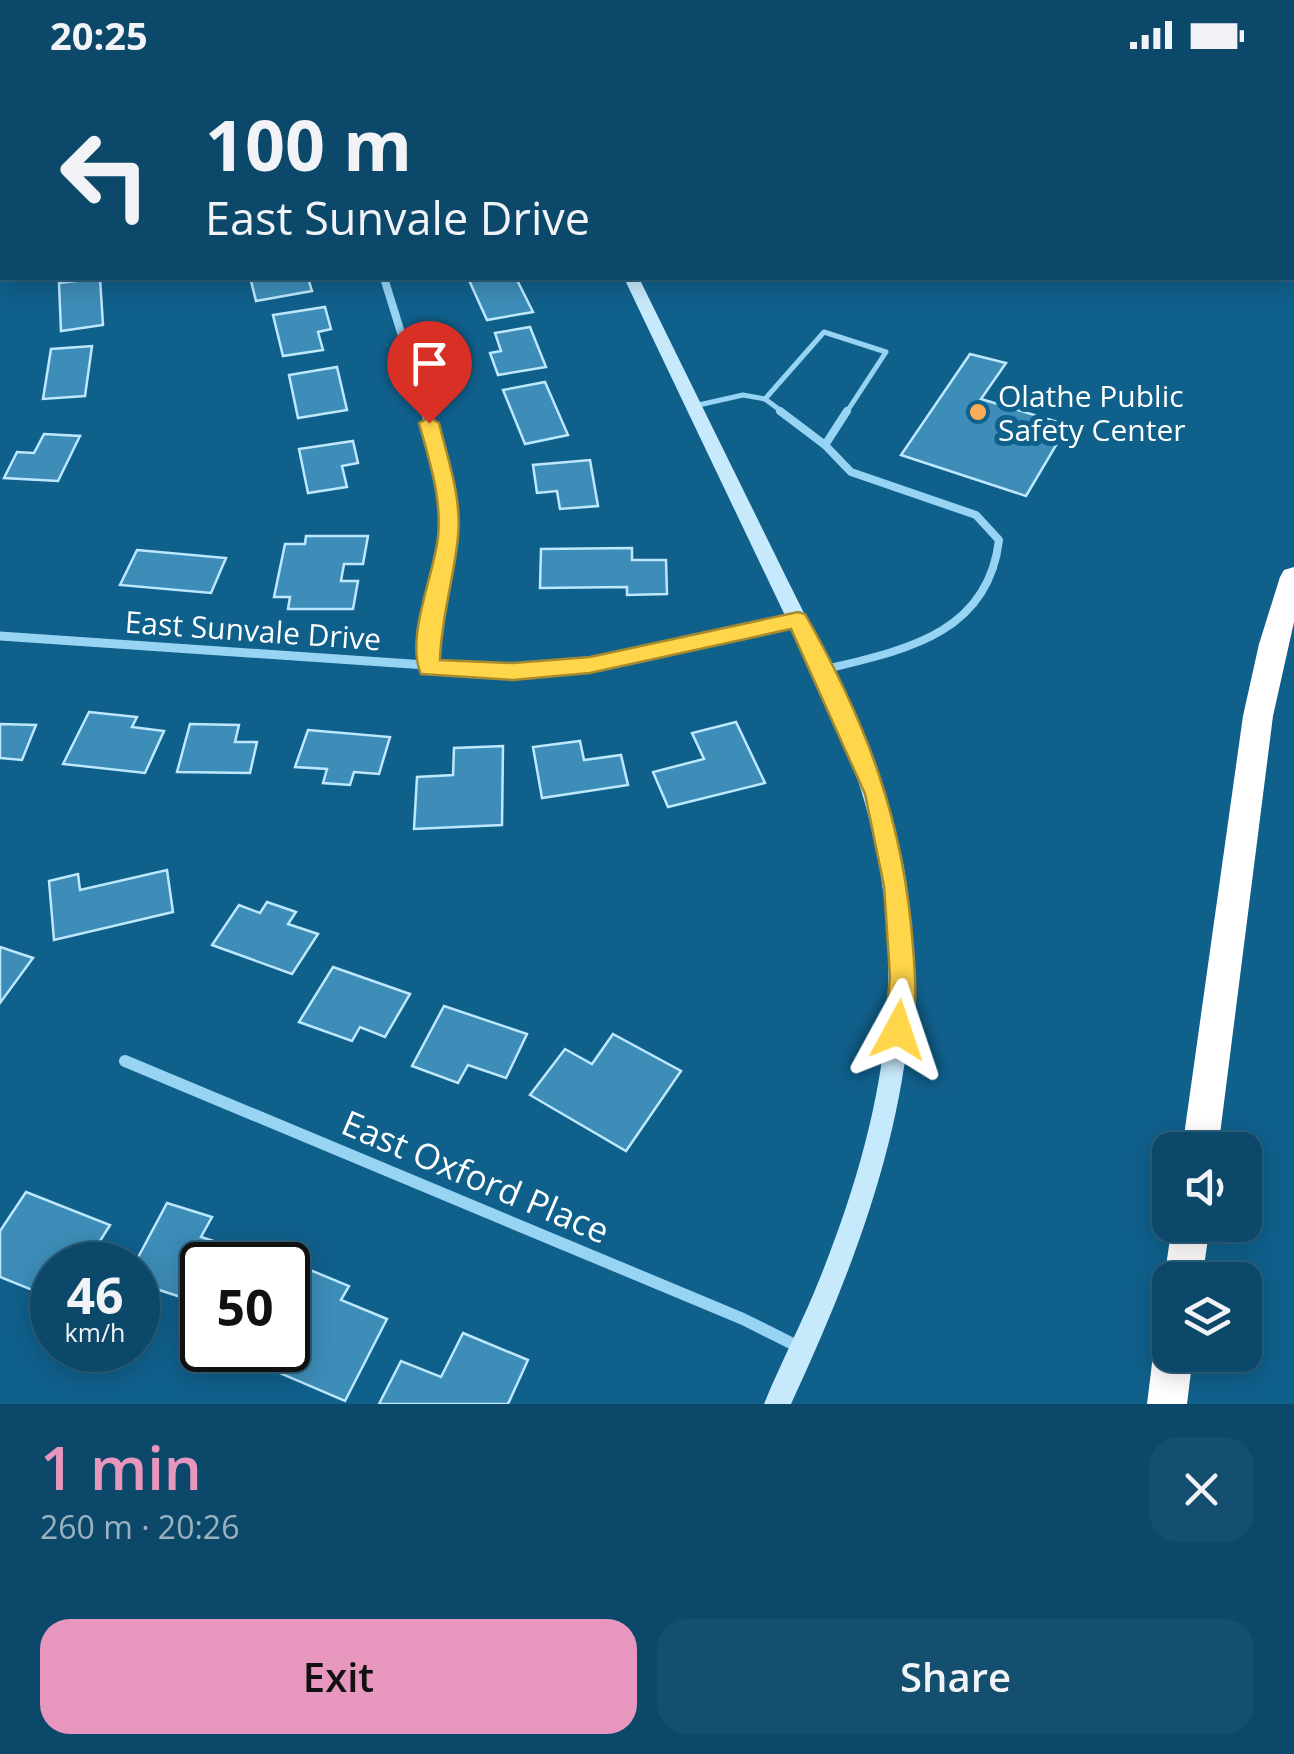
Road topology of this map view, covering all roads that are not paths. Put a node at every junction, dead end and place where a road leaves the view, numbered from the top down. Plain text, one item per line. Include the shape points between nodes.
1 (385, 280) edge
2 (632, 280) edge
3 (765, 399) junction
4 (694, 406) junction
5 (825, 445) junction
6 (1294, 577) edge
7 (798, 620) junction
8 (0, 636) edge
9 (429, 668) junction
10 (822, 670) junction
11 (125, 1062) dead end
12 (1202, 1132) edge
13 (804, 1349) junction
14 (1172, 1372) edge
15 (776, 1404) edge
16 (1167, 1404) edge

1 - 9 street via 448,498
2 - 4 main road
3 - 4 lane via 743,396
3 - 5 lane
3 - 5 lane via 824,332 886,352
4 - 7 main road
5 - 10 lane via 851,472 976,515 999,540 1000,561 987,588 954,625 902,649
6 - 12 highway via 1258,716
7 - 9 street, East Sunvale Drive via 590,665 513,672
7 - 10 main road
8 - 9 street, East Sunvale Drive
10 - 13 main road via 876,794 896,886 902,977 893,1086 870,1186
11 - 13 street, East Oxford Place
13 - 15 main road
14 - 16 highway

